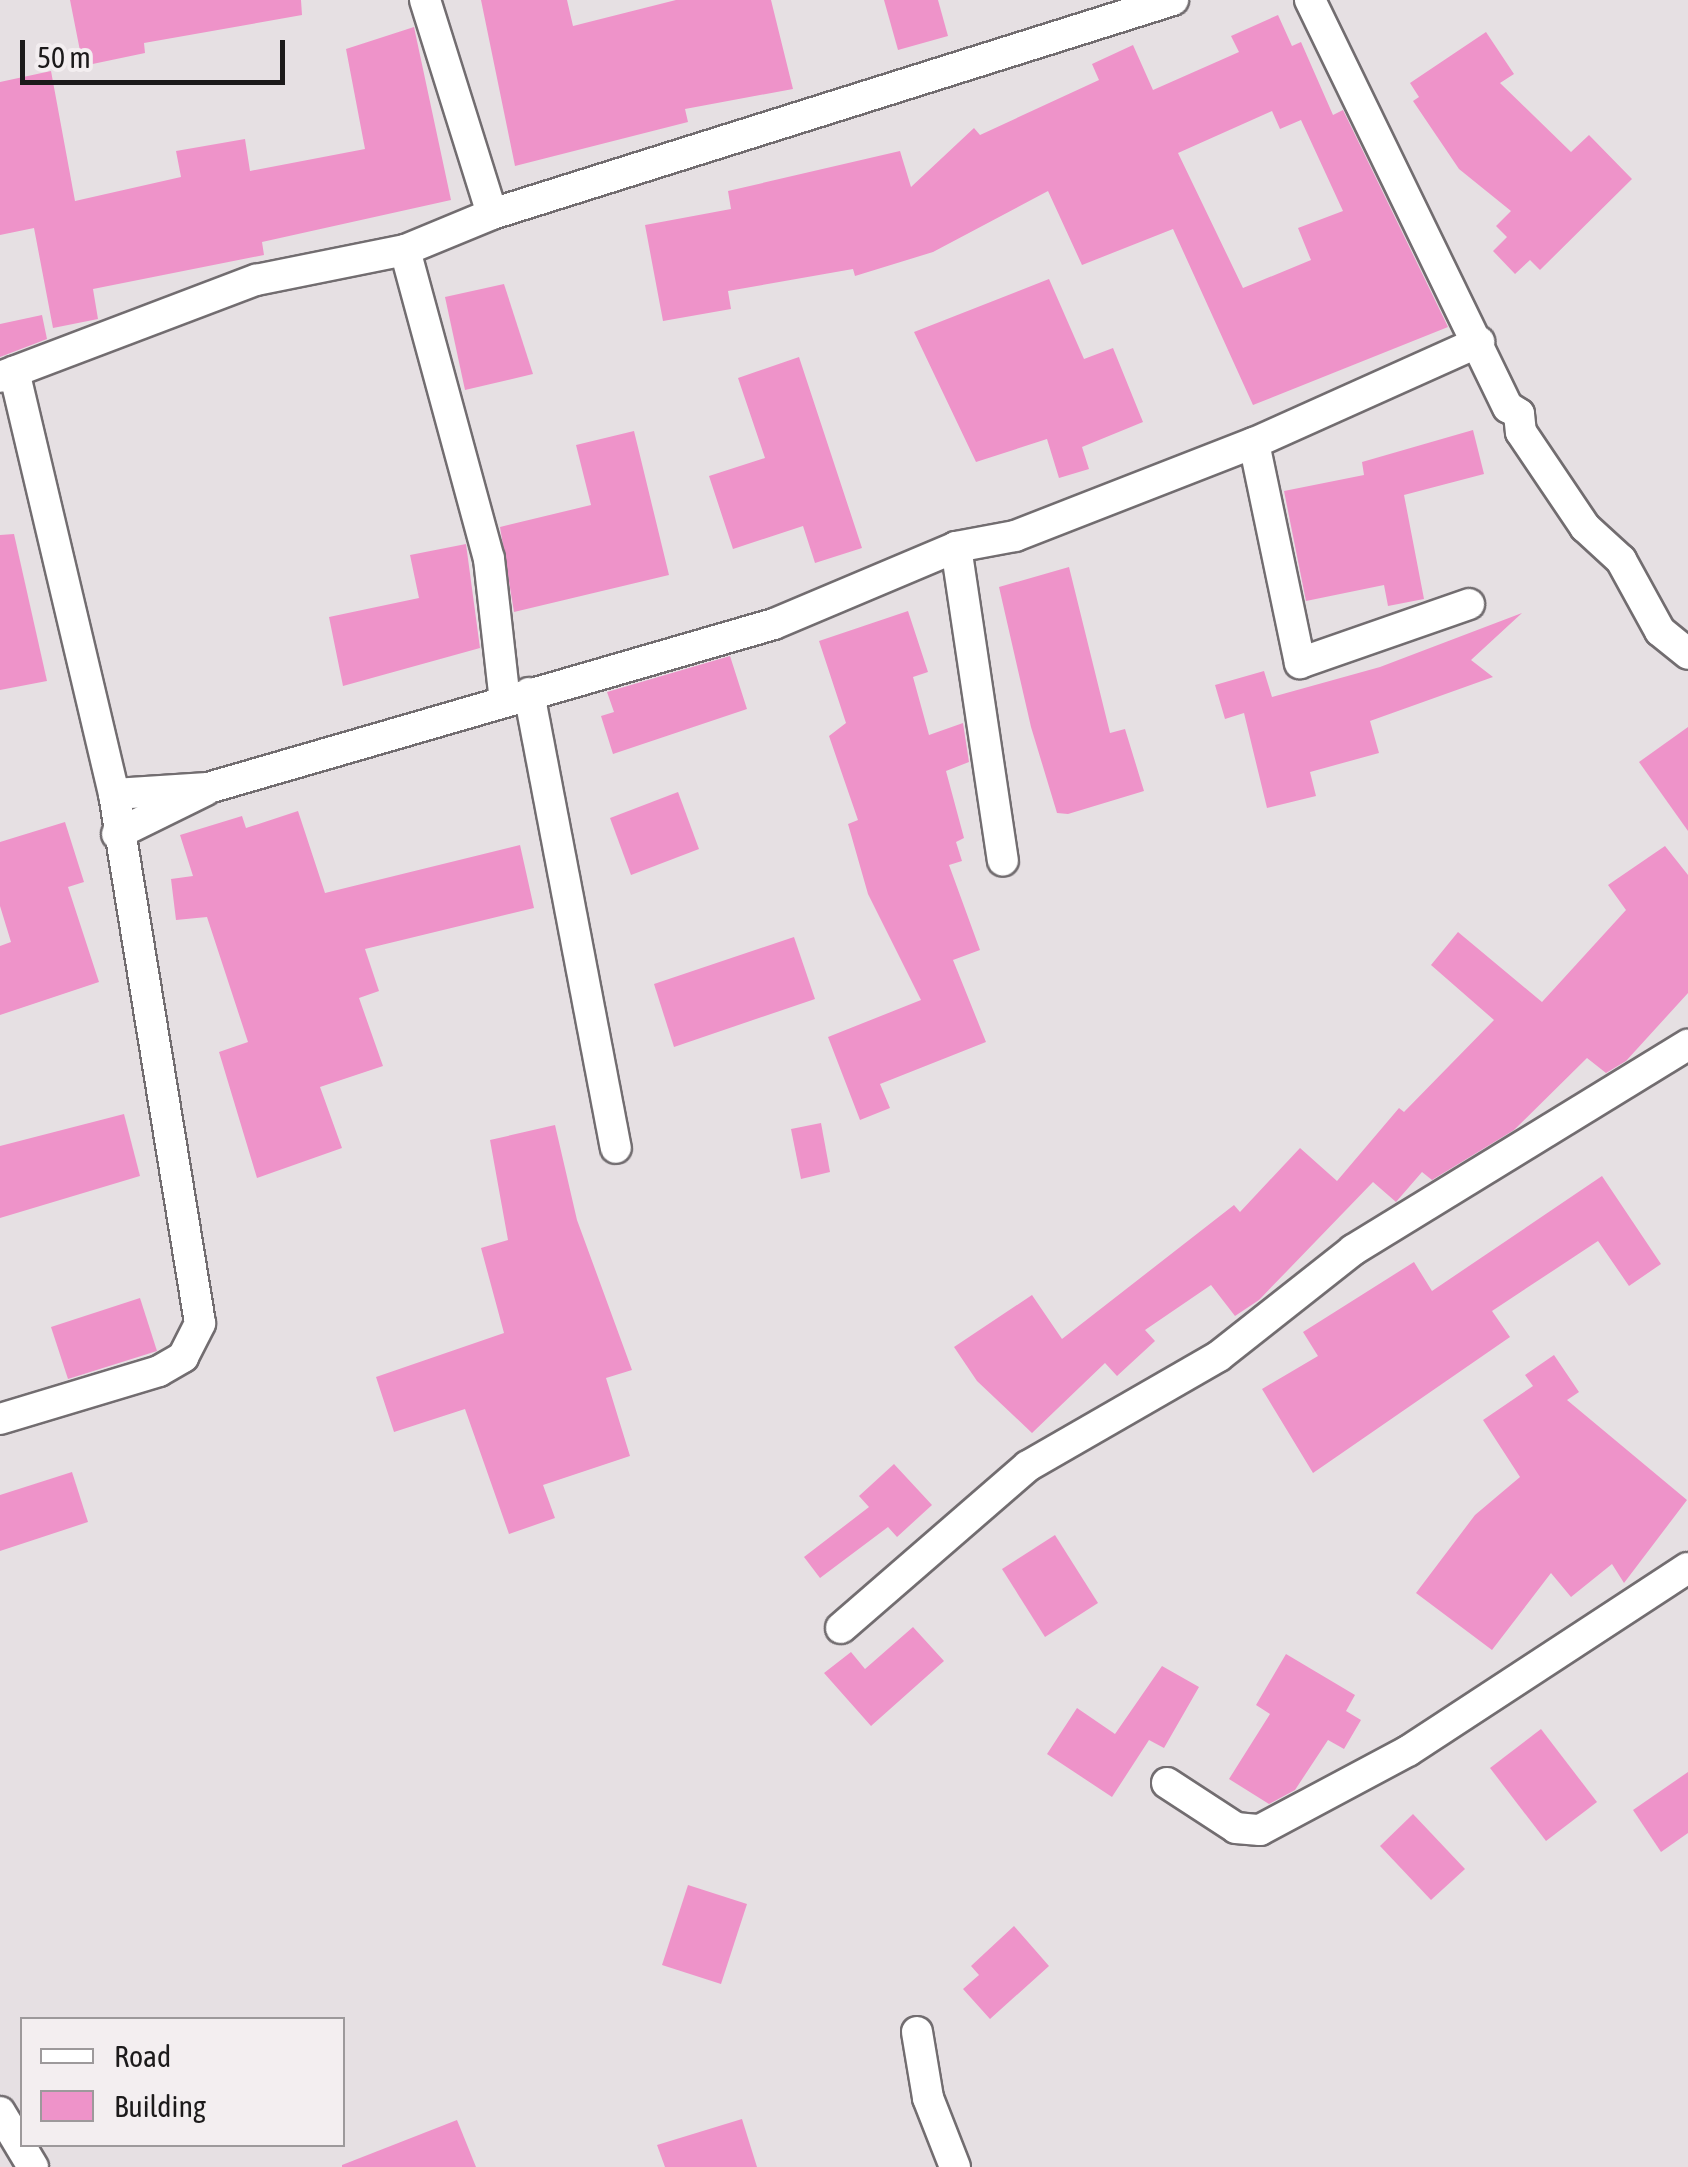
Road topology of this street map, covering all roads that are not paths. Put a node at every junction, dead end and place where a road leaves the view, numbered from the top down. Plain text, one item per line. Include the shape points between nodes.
1 (426, 0) edge
2 (1172, 0) edge
3 (1310, 0) edge
4 (492, 214) junction
5 (405, 250) junction
6 (1479, 342) junction
7 (7, 374) edge
8 (1254, 443) junction
9 (956, 547) junction
10 (1469, 604) dead end
11 (1688, 654) edge
12 (517, 697) junction
13 (208, 788) junction
14 (114, 794) junction
15 (117, 834) junction
16 (1003, 861) dead end
17 (1688, 1045) edge
18 (616, 1148) dead end
19 (0, 1420) edge
20 (1688, 1568) edge
21 (840, 1628) dead end
22 (1168, 1782) dead end
23 (917, 2032) dead end
24 (0, 2112) edge
25 (20, 2145) edge
26 (955, 2167) edge

1 - 4 street
2 - 4 street
3 - 6 street
4 - 5 street
5 - 7 street via 256,280
5 - 12 street via 489,559
6 - 8 street
6 - 11 street via 1520,432 1586,527 1621,560 1660,631
7 - 14 street
8 - 9 street via 1015,536
8 - 10 street via 1300,663
9 - 12 street via 774,624
9 - 16 street
12 - 13 street
12 - 18 street
13 - 14 street
13 - 15 street via 186,806
14 - 15 street
15 - 19 street via 200,1323 183,1357 159,1372
17 - 21 street via 1353,1250 1219,1356 1028,1466
20 - 22 street via 1408,1751 1260,1830 1236,1828
23 - 26 street via 928,2098
24 - 25 street

